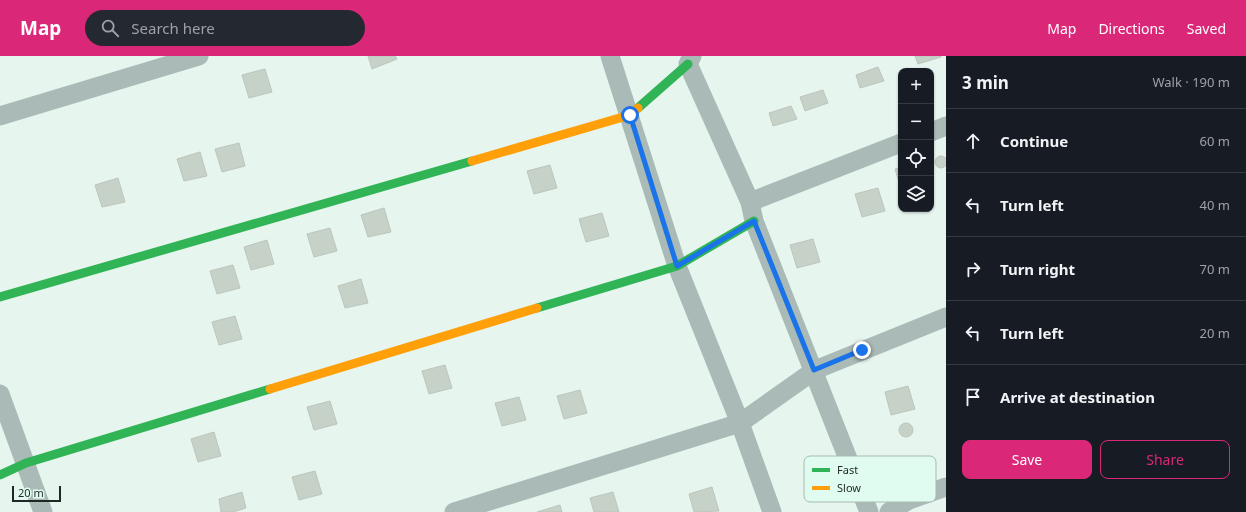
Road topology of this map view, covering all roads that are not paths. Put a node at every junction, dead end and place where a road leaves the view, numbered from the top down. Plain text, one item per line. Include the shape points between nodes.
1 (199, 56) edge
2 (610, 56) edge
3 (690, 60) edge
4 (630, 115) junction
5 (0, 116) edge
6 (946, 126) edge
7 (934, 131) edge
8 (898, 144) edge
9 (750, 202) junction
10 (754, 221) junction
11 (677, 266) junction
12 (0, 297) edge
13 (946, 317) edge
14 (814, 370) junction
15 (0, 394) edge
16 (740, 423) junction
17 (847, 456) edge
18 (26, 463) junction
19 (0, 475) edge
20 (946, 487) edge
21 (936, 491) edge
22 (865, 502) edge
23 (906, 502) edge
24 (43, 512) edge
25 (454, 512) edge
26 (772, 512) edge
27 (869, 512) edge
28 (889, 512) edge

1 - 5 street
2 - 4 street
3 - 4 street
3 - 9 street
4 - 11 street
4 - 12 street
6 - 7 street
8 - 9 street
9 - 10 street
10 - 11 street
10 - 14 street
11 - 16 street
11 - 18 street
13 - 14 street
14 - 16 street
14 - 17 street
15 - 18 street
16 - 25 street
16 - 26 street
18 - 19 street
18 - 24 street
20 - 21 street
22 - 27 street
23 - 28 street

